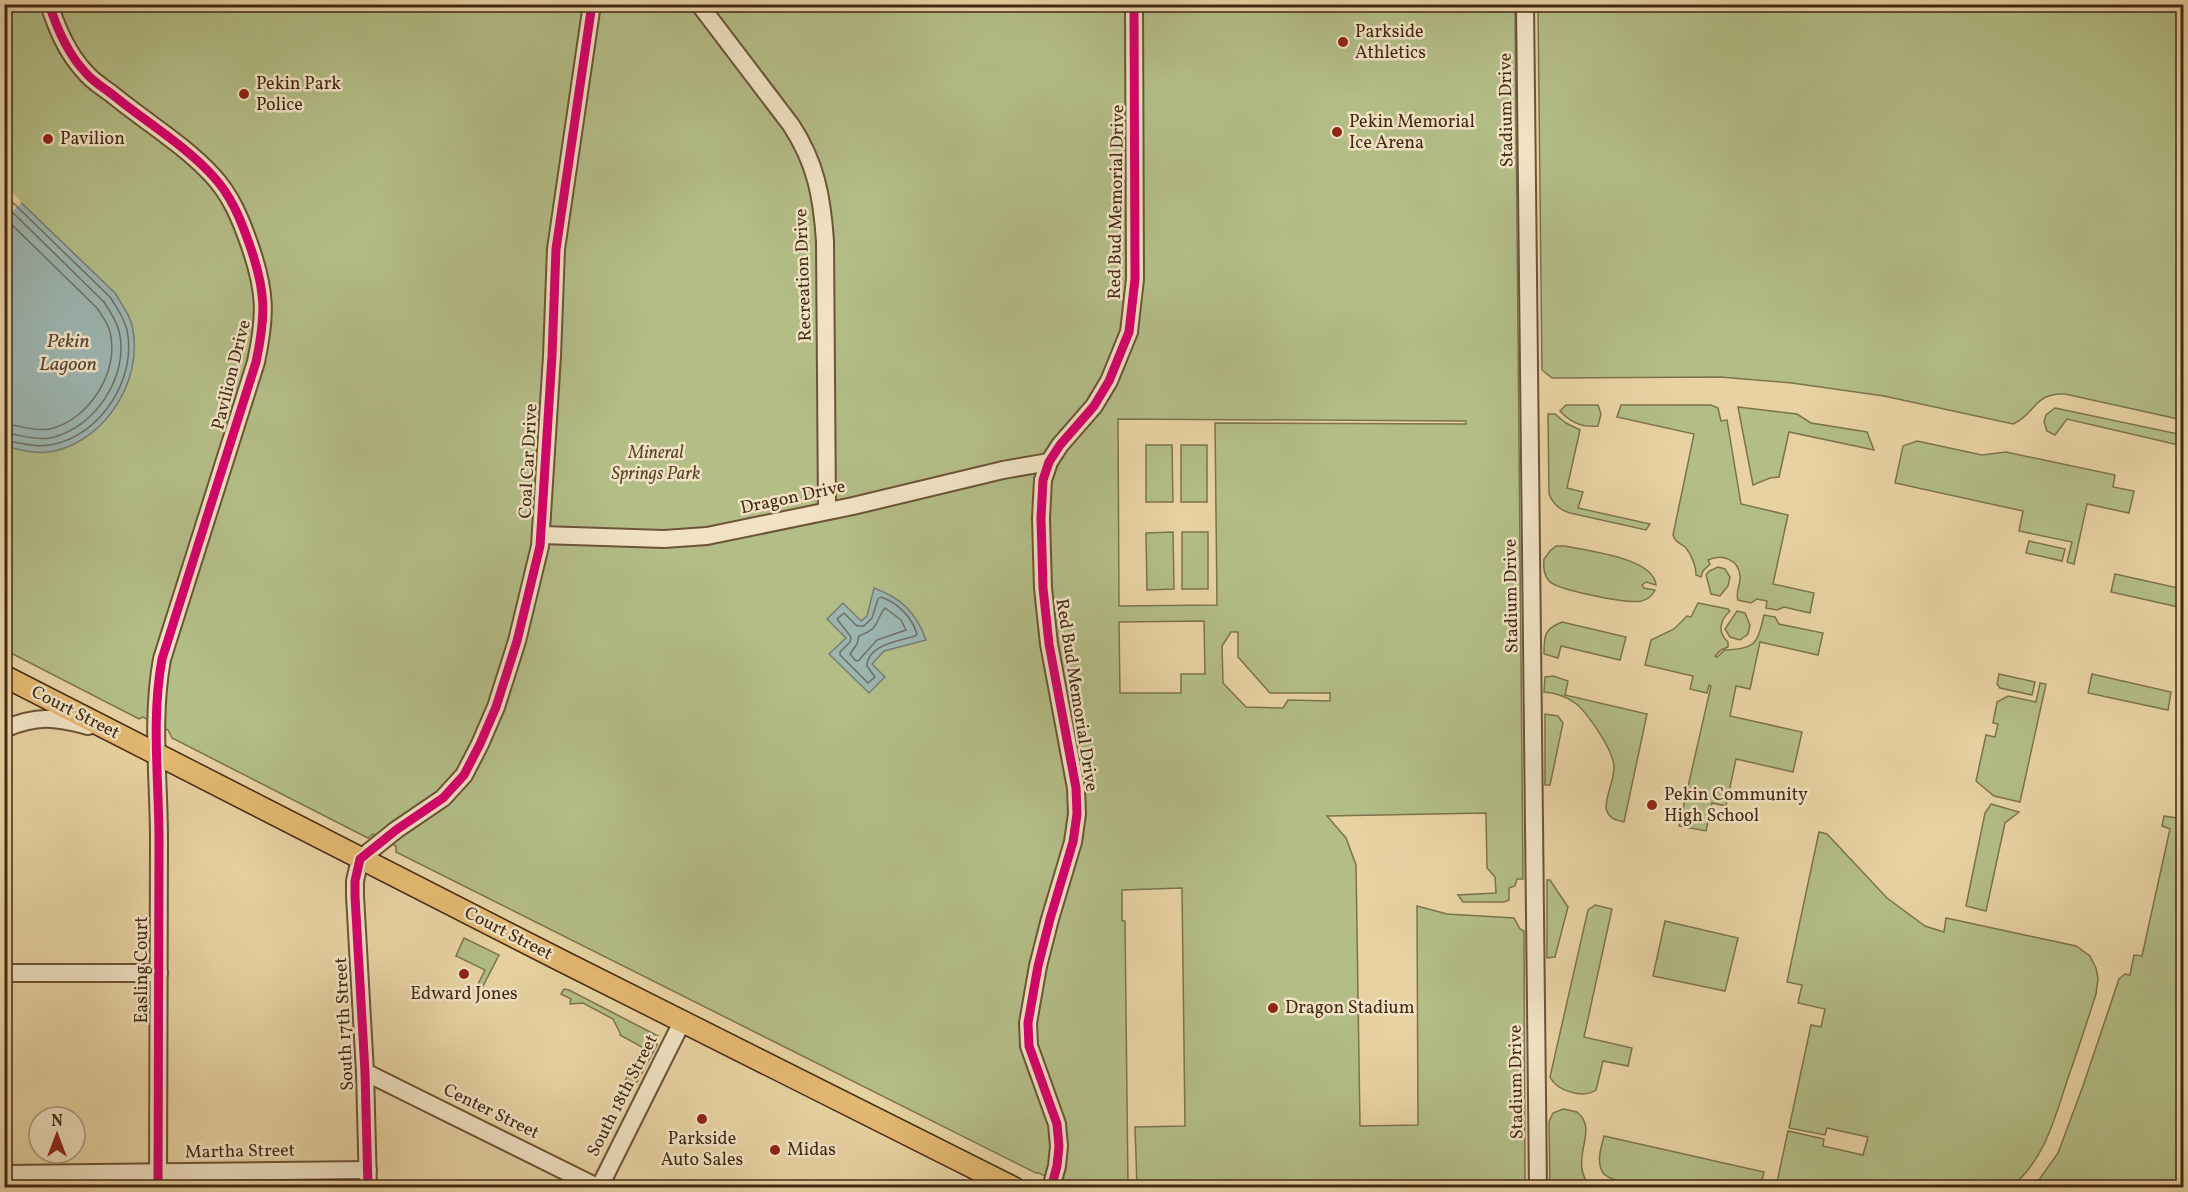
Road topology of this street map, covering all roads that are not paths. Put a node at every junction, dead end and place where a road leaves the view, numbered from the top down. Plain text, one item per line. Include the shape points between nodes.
1 (49, 4) edge
2 (592, 4) edge
3 (699, 4) edge
4 (1134, 4) edge
5 (1525, 4) edge
6 (1048, 462) junction
7 (827, 511) junction
8 (542, 536) junction
9 (4, 676) edge
10 (4, 729) edge
11 (124, 738) junction
12 (156, 753) junction
13 (360, 859) junction
14 (159, 973) junction
15 (4, 974) edge
16 (682, 1022) junction
17 (365, 1072) junction
18 (368, 1170) junction
19 (4, 1174) edge
20 (158, 1180) edge
21 (368, 1188) edge
22 (599, 1188) edge
23 (1014, 1188) edge
24 (1051, 1188) edge
25 (1538, 1188) edge

1 - 12 street, Pavilion Drive via 68,49 85,73 194,157 227,194 252,252 264,297 256,362 162,659
2 - 8 street, Coal Car Drive via 557,245
3 - 7 street, Recreation Drive via 791,125 817,177 825,241
4 - 6 street, Red Bud Memorial Drive via 1135,279 1129,332 1094,406
5 - 25 street, Stadium Drive
6 - 7 street, Dragon Drive
6 - 24 street, Red Bud Memorial Drive via 1041,518 1043,588 1048,644 1076,788 1077,814 1073,842 1038,966 1028,1023 1029,1046 1057,1124 1059,1146
7 - 8 street, Dragon Drive via 685,539
8 - 13 street, Coal Car Drive via 502,693 470,765 443,798
9 - 11 main road, Court Street
10 - 11 street via 51,717
11 - 12 main road, Court Street
12 - 13 main road, Court Street
12 - 14 street, Easling Court
13 - 16 main road, Court Street
13 - 17 street, South 17th Street via 355,896
14 - 15 street
14 - 20 street, Easling Court
16 - 22 street, South 18th Street
16 - 23 main road, Court Street
17 - 18 street, South 17th Street
17 - 22 street, Center Street
18 - 20 street, Martha Street
18 - 21 street, South 17th Street
19 - 20 street, Martha Street

